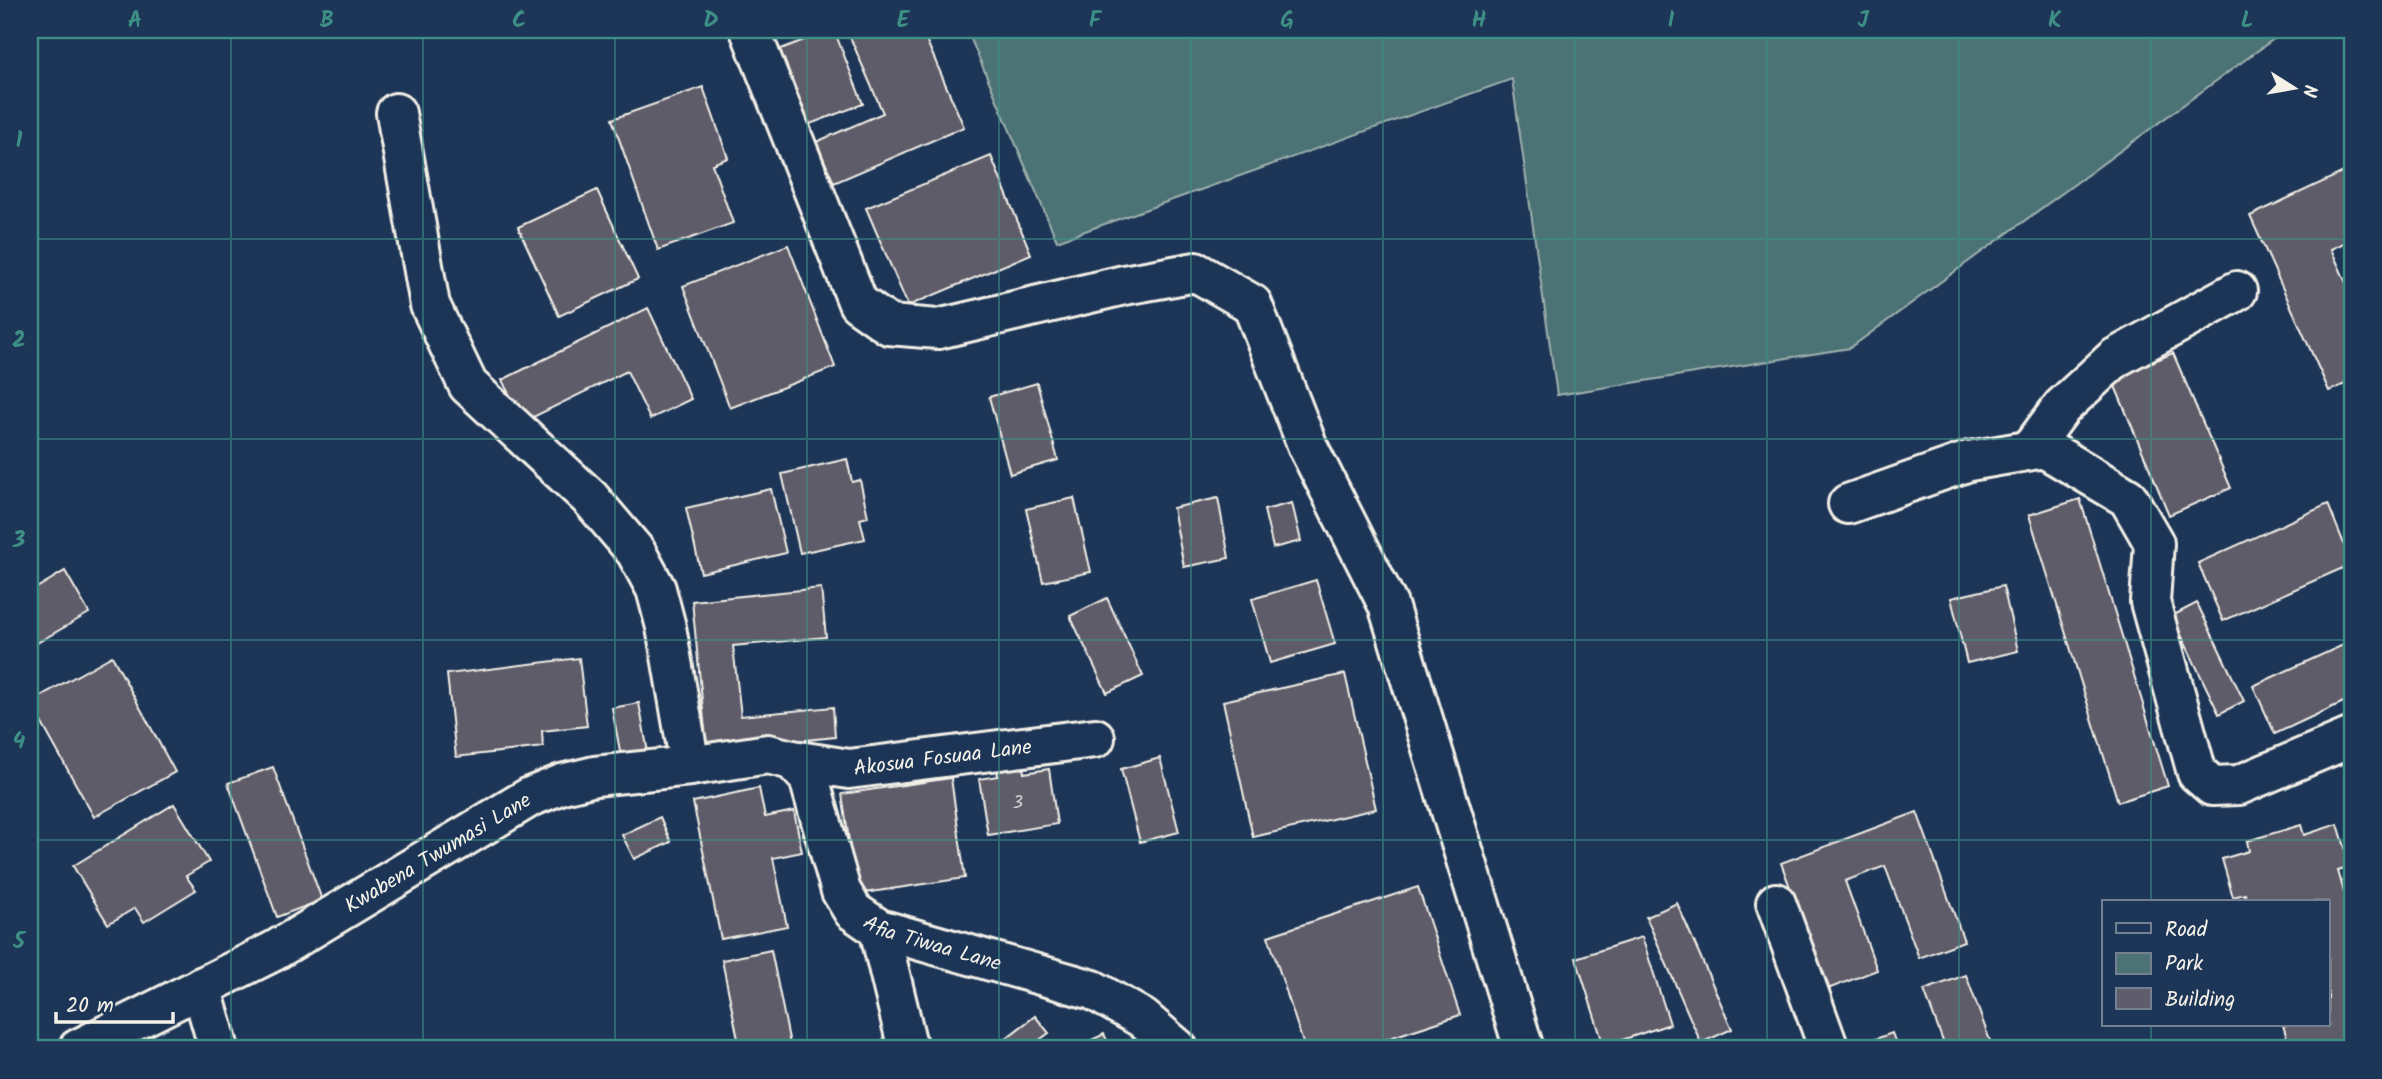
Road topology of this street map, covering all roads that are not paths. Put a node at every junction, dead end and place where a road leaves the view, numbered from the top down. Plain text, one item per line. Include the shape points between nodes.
1 (750, 30) edge
2 (396, 113) dead end
3 (2237, 291) dead end
4 (2030, 450) junction
5 (1848, 504) dead end
6 (2352, 737) edge
7 (1095, 738) dead end
8 (792, 760) junction
9 (690, 766) junction
10 (1776, 903) dead end
11 (879, 929) junction
12 (201, 987) junction
13 (78, 1049) edge
14 (219, 1049) edge
15 (908, 1049) edge
16 (1178, 1049) edge
17 (1524, 1049) edge
18 (1829, 1049) edge

1 - 17 street via 858,303 889,325 938,330 1196,272 1252,304 1308,446 1388,604
2 - 9 street via 430,305 468,385 590,498 636,552 656,589 666,626
3 - 4 street via 2115,358 2062,407
4 - 5 street via 1969,461
4 - 6 street via 2044,448 2128,498 2154,543 2150,601 2197,773 2211,786 2239,785
7 - 8 street, Akosua Fosuaa Lane via 849,769
8 - 9 street via 768,754
8 - 11 street, Afia Tiwaa Lane via 809,778 841,891 853,911
9 - 12 street, Kwabena Twumasi Lane via 596,776 530,797 274,951
10 - 18 street
11 - 15 street
11 - 16 street, Afia Tiwaa Lane via 1093,990 1142,1018
12 - 13 street, Kwabena Twumasi Lane
12 - 14 street

